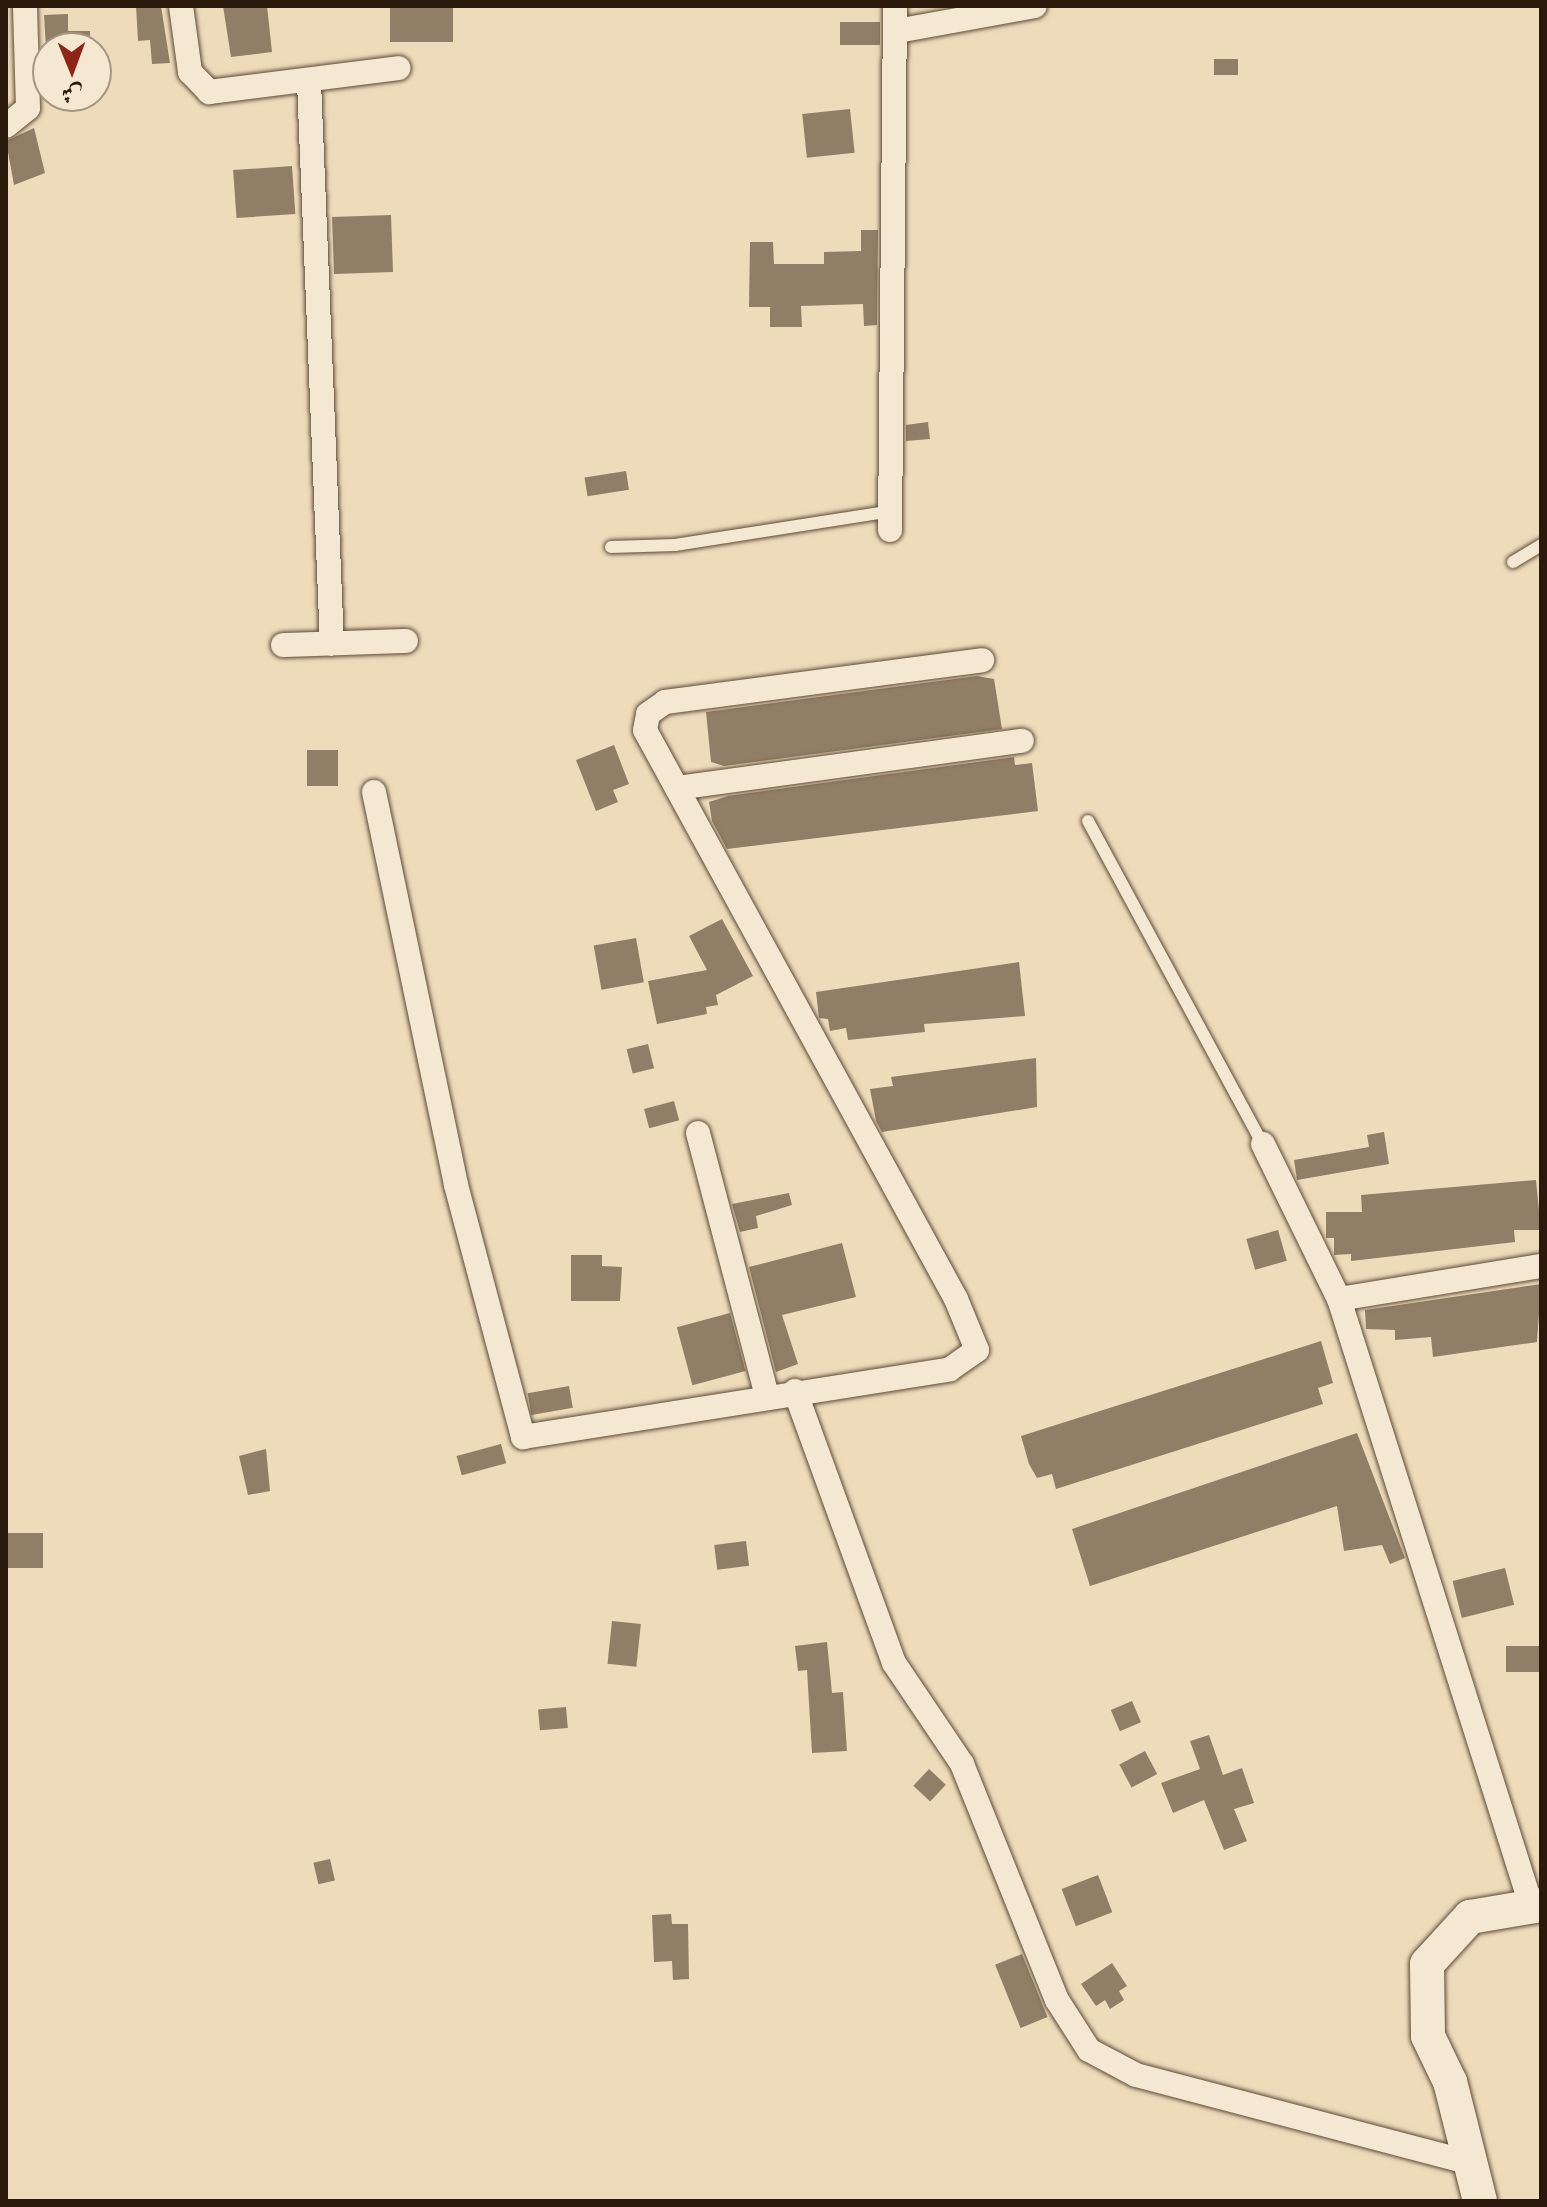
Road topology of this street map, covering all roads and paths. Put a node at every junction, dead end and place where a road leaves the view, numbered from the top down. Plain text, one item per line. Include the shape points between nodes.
1 (25, 6) edge
2 (181, 6) edge
3 (895, 6) edge
4 (1035, 6) edge
5 (897, 31) junction
6 (398, 68) dead end
7 (309, 82) junction
8 (6, 126) edge
9 (890, 520) joint
10 (1541, 545) edge
11 (611, 547) dead end
12 (1513, 562) dead end
13 (406, 641) dead end
14 (332, 644) junction
15 (283, 645) dead end
16 (982, 660) dead end
17 (1022, 741) dead end
18 (677, 788) junction
19 (374, 792) dead end
20 (1088, 821) dead end
21 (698, 1133) dead end
22 (1263, 1144) joint
23 (1541, 1266) edge
24 (1339, 1299) junction
25 (795, 1391) junction
26 (767, 1396) junction
27 (1536, 1905) edge
28 (1471, 2163) junction
29 (1480, 2201) edge

1 - 8 street via 28,108
2 - 7 street via 190,72 209,92
3 - 5 street
4 - 5 street
5 - 9 street
6 - 7 street
7 - 14 street
9 - 11 lane via 675,545
10 - 12 lane
13 - 14 street
14 - 15 street
16 - 18 street via 665,702 648,714 645,730
17 - 18 street
18 - 25 street via 977,1343 961,1366
19 - 26 street via 456,1185 523,1437
20 - 22 lane
21 - 26 street
22 - 24 street
23 - 24 street
24 - 27 street
25 - 26 street
25 - 28 street via 894,1663 962,1764 1057,2000 1089,2050 1136,2075
27 - 28 main road via 1470,1917 1427,1964 1428,2036 1450,2082
28 - 29 main road

